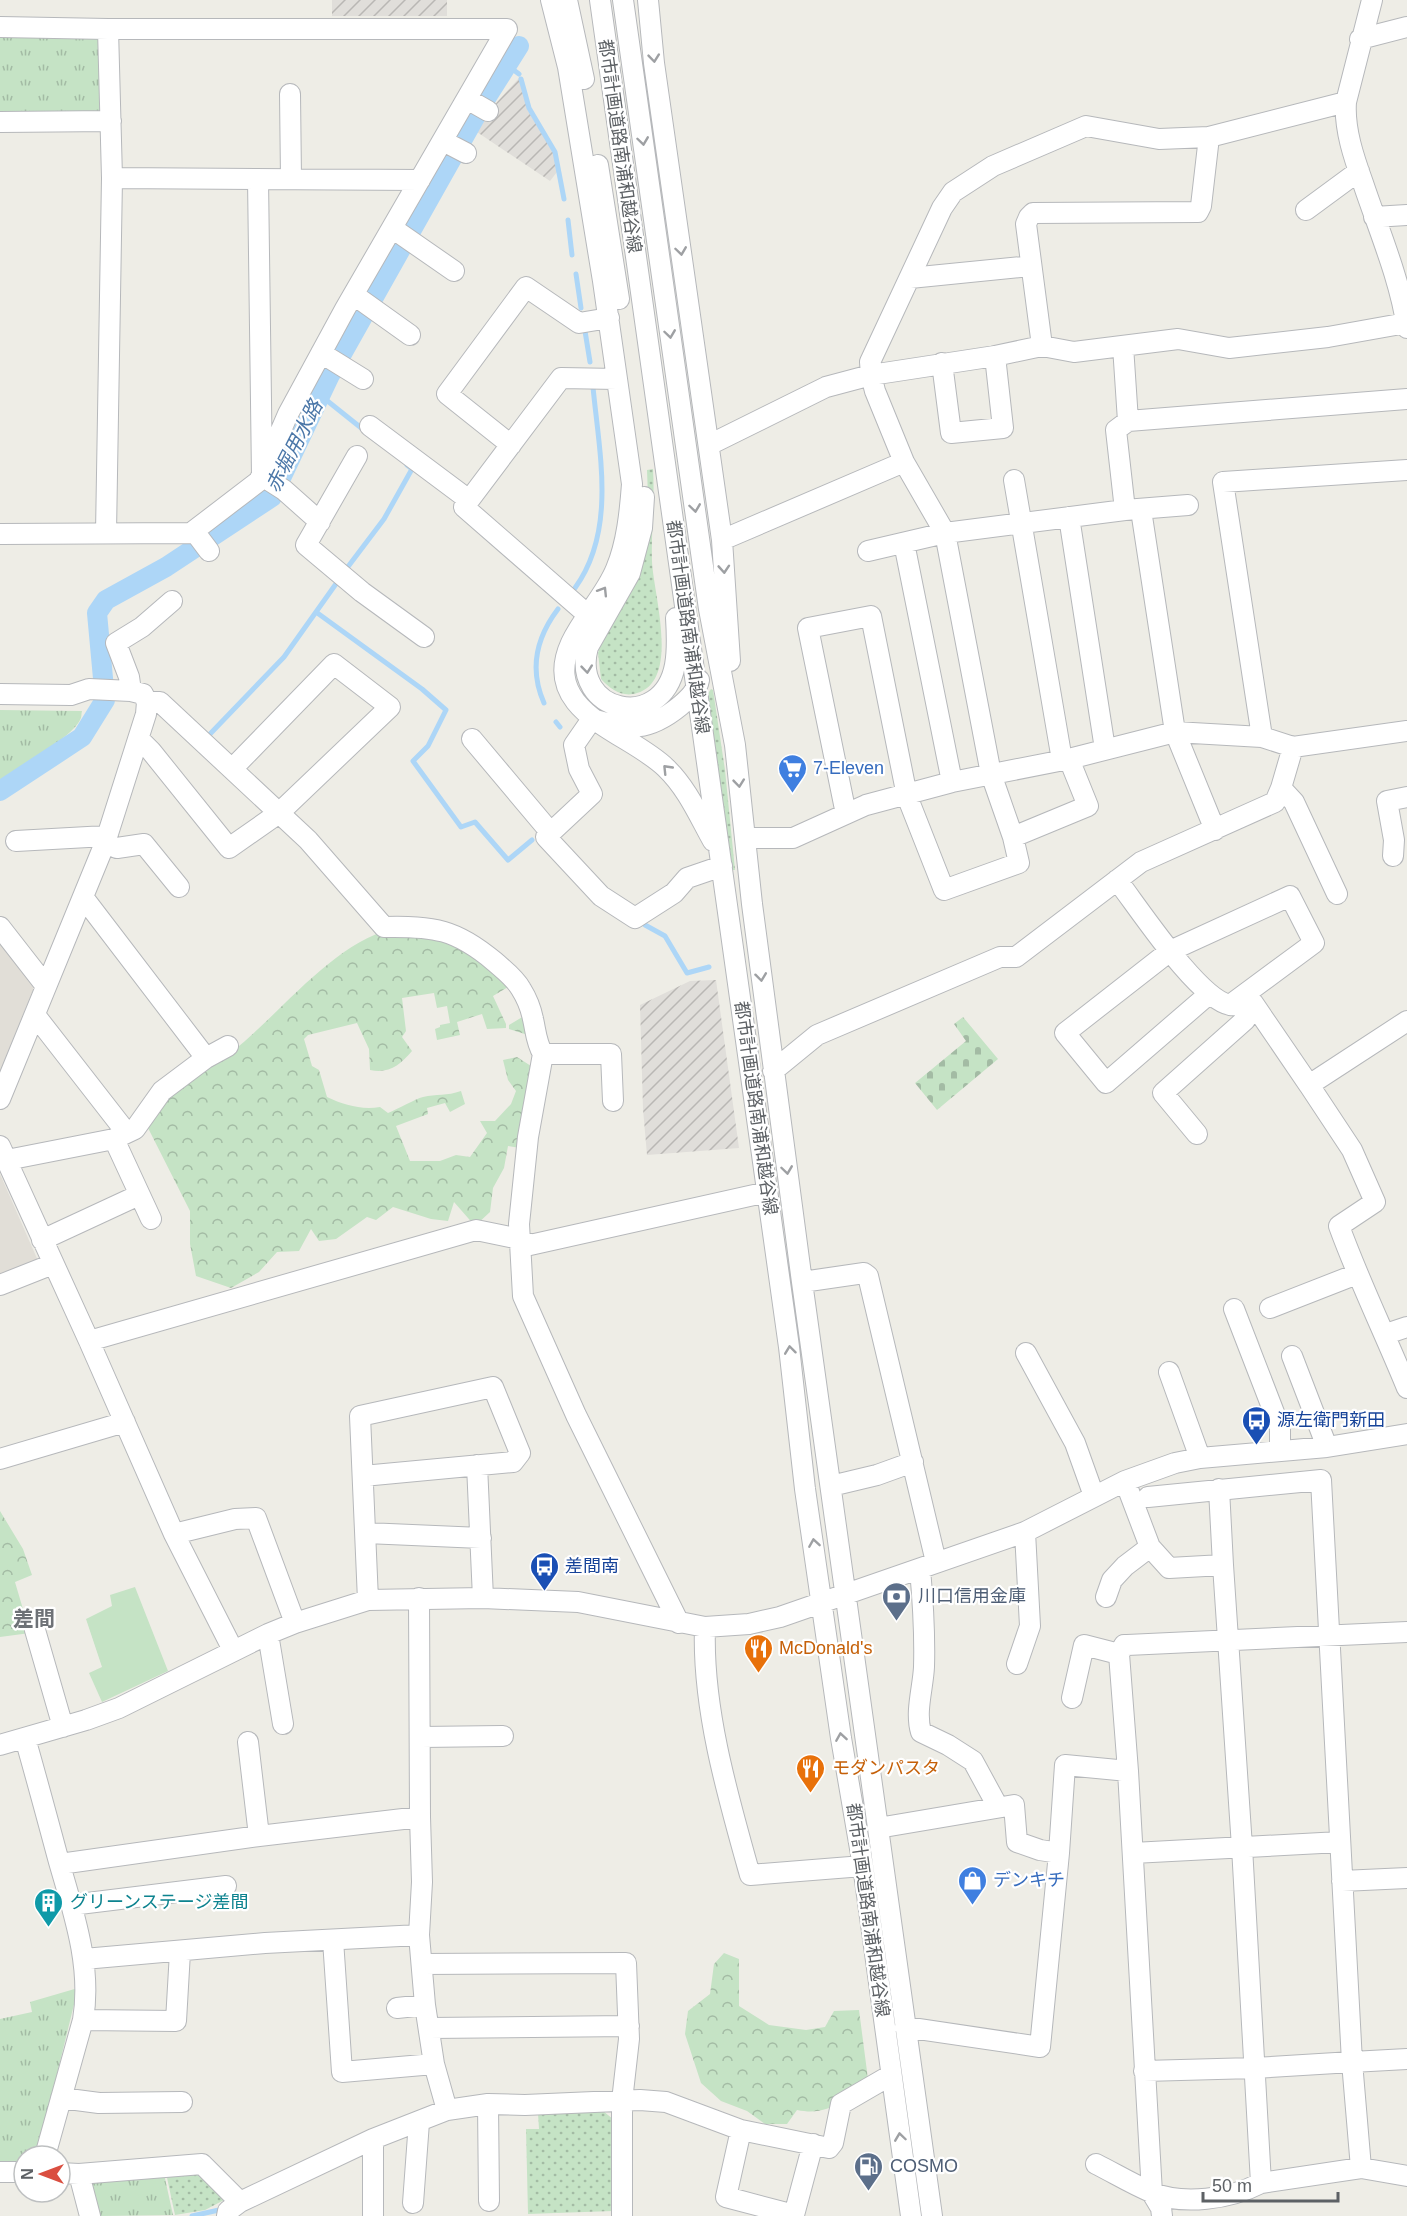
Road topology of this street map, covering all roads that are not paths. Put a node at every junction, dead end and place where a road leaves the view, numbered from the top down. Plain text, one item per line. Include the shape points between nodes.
1 (551, 0) edge
2 (567, 0) edge
3 (600, 0) edge
4 (623, 0) edge
5 (648, 0) edge
6 (1371, 0) edge
7 (0, 27) edge
8 (1407, 27) edge
9 (108, 29) junction
10 (1360, 39) junction
11 (290, 94) dead end
12 (1346, 102) junction
13 (111, 121) junction
14 (0, 122) edge
15 (1209, 137) junction
16 (1359, 171) junction
17 (112, 178) junction
18 (258, 179) junction
19 (291, 179) junction
20 (420, 180) junction
21 (1306, 210) dead end
22 (1407, 215) edge
23 (1374, 218) junction
24 (401, 234) junction
25 (1031, 266) junction
26 (454, 271) dead end
27 (910, 278) junction
28 (364, 301) junction
29 (609, 318) junction
30 (1406, 323) edge
31 (1407, 328) edge
32 (410, 334) dead end
33 (1042, 346) junction
34 (1123, 346) junction
35 (995, 356) junction
36 (331, 360) junction
37 (942, 363) junction
38 (871, 375) junction
39 (363, 379) dead end
40 (617, 379) junction
41 (1407, 399) edge
42 (1128, 421) junction
43 (370, 426) dead end
44 (511, 445) junction
45 (709, 445) junction
46 (357, 456) dead end
47 (904, 462) junction
48 (1407, 470) edge
49 (1014, 480) dead end
50 (273, 482) junction
51 (469, 500) junction
52 (1188, 505) dead end
53 (1133, 510) junction
54 (1069, 517) junction
55 (320, 522) junction
56 (1021, 524) junction
57 (106, 533) junction
58 (945, 533) junction
59 (0, 534) edge
60 (722, 540) junction
61 (904, 543) junction
62 (678, 547) junction
63 (868, 551) dead end
64 (172, 601) dead end
65 (709, 609) junction
66 (588, 615) junction
67 (424, 636) dead end
68 (698, 687) junction
69 (0, 694) edge
70 (131, 694) junction
71 (592, 719) junction
72 (1407, 731) edge
73 (1175, 732) junction
74 (1262, 736) junction
75 (139, 739) junction
76 (472, 740) dead end
77 (735, 745) junction
78 (1293, 747) junction
79 (1105, 749) junction
80 (1066, 760) junction
81 (232, 769) junction
82 (991, 774) junction
83 (952, 782) junction
84 (1281, 788) junction
85 (907, 796) junction
86 (1407, 797) edge
87 (279, 813) junction
88 (846, 814) junction
89 (1215, 830) junction
90 (551, 833) junction
91 (1013, 837) junction
92 (745, 838) junction
93 (105, 840) junction
94 (16, 841) dead end
95 (1393, 856) dead end
96 (721, 860) junction
97 (1117, 880) junction
98 (179, 887) dead end
99 (1337, 894) dead end
100 (83, 897) junction
101 (0, 927) edge
102 (1170, 951) junction
103 (46, 986) junction
104 (1209, 994) junction
105 (1253, 1003) junction
106 (1230, 1005) junction
107 (35, 1015) junction
108 (1407, 1021) edge
109 (228, 1046) dead end
110 (543, 1054) junction
111 (206, 1058) junction
112 (773, 1071) junction
113 (1309, 1085) junction
114 (0, 1099) edge
115 (613, 1101) dead end
116 (1197, 1134) dead end
117 (120, 1136) junction
118 (4, 1153) edge
119 (767, 1192) junction
120 (139, 1195) junction
121 (151, 1220) dead end
122 (520, 1231) junction
123 (42, 1240) junction
124 (53, 1264) junction
125 (1357, 1274) junction
126 (802, 1282) junction
127 (0, 1285) edge
128 (1270, 1308) dead end
129 (1234, 1309) dead end
130 (1407, 1327) edge
131 (1386, 1334) junction
132 (89, 1341) junction
133 (1026, 1353) dead end
134 (1292, 1356) dead end
135 (1169, 1372) dead end
136 (1407, 1388) edge
137 (125, 1422) junction
138 (1407, 1434) edge
139 (1327, 1447) junction
140 (1280, 1451) junction
141 (1200, 1458) junction
142 (0, 1459) edge
143 (913, 1462) junction
144 (477, 1465) junction
145 (363, 1476) junction
146 (1125, 1481) junction
147 (831, 1486) junction
148 (1219, 1489) junction
149 (1094, 1496) junction
150 (1148, 1497) dead end
151 (1025, 1532) junction
152 (366, 1533) junction
153 (174, 1534) junction
154 (481, 1538) junction
155 (1150, 1547) junction
156 (1223, 1565) junction
157 (928, 1566) junction
158 (846, 1594) junction
159 (1106, 1597) dead end
160 (419, 1598) junction
161 (483, 1598) junction
162 (368, 1600) junction
163 (823, 1601) junction
164 (296, 1623) junction
165 (679, 1623) junction
166 (705, 1627) junction
167 (35, 1630) dead end
168 (1407, 1632) edge
169 (268, 1634) junction
170 (1328, 1636) junction
171 (1228, 1639) junction
172 (232, 1650) junction
173 (1119, 1654) junction
174 (1017, 1664) dead end
175 (1072, 1698) dead end
176 (283, 1724) dead end
177 (63, 1727) junction
178 (503, 1736) dead end
179 (421, 1737) junction
180 (25, 1738) junction
181 (1, 1742) edge
182 (248, 1742) dead end
183 (1128, 1771) junction
184 (998, 1807) junction
185 (420, 1817) junction
186 (878, 1827) junction
187 (259, 1836) junction
188 (1340, 1842) junction
189 (1242, 1847) junction
190 (1059, 1853) junction
191 (1133, 1853) junction
192 (60, 1864) junction
193 (863, 1866) junction
194 (1407, 1878) edge
195 (1342, 1881) junction
196 (226, 1886) dead end
197 (71, 1905) junction
198 (420, 1935) junction
199 (333, 1940) junction
200 (180, 1952) junction
201 (84, 1959) junction
202 (422, 1964) junction
203 (425, 2005) junction
204 (397, 2008) dead end
205 (83, 2020) junction
206 (629, 2026) junction
207 (905, 2027) junction
208 (429, 2028) junction
209 (1407, 2059) edge
210 (1352, 2062) junction
211 (434, 2064) junction
212 (1254, 2068) junction
213 (1144, 2071) junction
214 (891, 2075) junction
215 (60, 2098) junction
216 (182, 2102) dead end
217 (622, 2102) junction
218 (488, 2104) junction
219 (447, 2110) junction
220 (419, 2122) junction
221 (741, 2130) junction
222 (373, 2139) junction
223 (48, 2144) edge
224 (813, 2144) junction
225 (1096, 2164) dead end
226 (1361, 2168) junction
227 (72, 2173) edge
228 (1407, 2176) edge
229 (72, 2177) edge
230 (1261, 2183) junction
231 (1152, 2193) junction
232 (489, 2201) dead end
233 (414, 2203) dead end
234 (234, 2209) edge
235 (90, 2216) edge
236 (373, 2216) edge
237 (622, 2216) edge
238 (910, 2216) edge
239 (932, 2216) edge
240 (1162, 2216) edge

1 - 29 street via 568,67
2 -> 62 street via 582,64 615,269 644,490 642,528 630,573 586,655 585,670 590,684 614,704 630,707 652,703 668,685 678,644 674,594
3 - 62 street, 都市計画道路南浦和越谷線
4 -> 65 street, 都市計画道路南浦和越谷線
5 -> 45 street
6 - 10 street
7 - 9 street
8 - 10 street
9 - 13 street
9 - 20 street via 507,29 477,105 454,146
10 - 12 street
11 - 19 street
12 - 15 street
12 - 16 street via 1345,116
13 - 14 street
13 - 17 street
15 - 25 street via 1198,212 1033,213 1026,224
15 - 27 street via 1159,139 1086,126 993,166 953,192
16 - 21 street
16 - 23 street
17 - 18 street
17 - 57 street
18 - 19 street
18 - 50 street
19 - 20 street
20 - 24 street
22 - 23 street
23 - 30 street via 1402,298
24 - 26 street
24 - 28 street
25 - 27 street
25 - 33 street
27 - 38 street via 870,362
28 - 32 street
28 - 36 street
29 - 40 street
29 - 44 street via 579,323 526,287 519,296 447,394
30 - 31 street
30 - 34 street via 1229,348 1178,339
33 - 34 street via 1074,352
33 - 35 street
34 - 42 street
35 - 37 street
35 - 37 street via 1003,428 951,433
36 - 39 street
36 - 50 street via 288,414
37 - 38 street
38 - 45 street via 825,387
38 - 47 street
40 - 44 street via 561,378
66 -> 40 street via 616,569 630,516 632,484
41 - 42 street
42 - 53 street via 1116,430
43 - 51 street
44 - 51 street
45 - 60 street
46 - 55 street
47 - 58 street
47 - 60 street
48 - 74 street via 1223,482
49 - 56 street
50 - 55 street
50 - 57 street via 259,481 201,541
51 - 66 street via 464,507
52 - 53 street
53 - 54 street
53 - 73 street
54 - 56 street
54 - 79 street
55 - 67 street via 306,544 362,592
56 - 58 street
56 - 80 street
57 - 59 street
58 - 61 street
58 - 82 street
60 -> 77 street
61 - 63 street
61 - 83 street
62 - 68 street, 都市計画道路南浦和越谷線
64 - 70 street via 116,643
65 - 68 street via 705,659
65 - 77 street, 都市計画道路南浦和越谷線
66 - 71 street via 570,644 565,676 575,701
68 - 71 street via 686,701 652,724 623,726
68 - 96 street, 都市計画道路南浦和越谷線
69 - 70 street
70 - 75 street via 146,714
70 - 81 street via 160,702
71 - 90 street via 574,745 579,769 592,794
96 -> 71 street via 690,799 667,769
72 - 78 street
73 - 74 street
73 - 79 street
73 - 89 street
74 - 78 street
75 - 87 street via 229,848
75 - 93 street
76 - 90 street
77 -> 92 street, 都市計画道路南浦和越谷線
78 - 84 street
79 - 80 street
80 - 82 street
80 - 91 street via 1088,806
81 - 87 street
81 - 87 street via 334,664 390,707
82 - 83 street
82 - 91 street
83 - 85 street
84 - 89 street via 1275,802
84 - 99 street via 1294,802
85 - 88 street
85 - 88 street via 871,616 808,628
85 - 91 street via 944,890 1019,863
86 - 95 street via 1387,801
87 - 110 street via 308,840 384,927 442,929 479,949 510,975 532,1015 536,1043
88 - 92 street via 793,838
89 - 97 street via 1141,862
90 - 96 street via 546,837 601,896 635,918 674,893 687,878
92 -> 112 street, 都市計画道路南浦和越谷線
93 - 94 street
93 - 98 street via 117,848 144,844
93 - 100 street
96 - 119 street, 都市計画道路南浦和越谷線
97 - 102 street
97 - 112 street via 1016,957 1000,957 817,1035
100 - 103 street
100 - 111 street
101 - 103 street
102 - 104 street
102 - 104 street via 1065,1033 1106,1083
102 - 106 street via 1290,896 1314,943
103 - 107 street
104 - 106 street
105 - 106 street
105 - 113 street
105 - 116 street via 1245,1020 1163,1093
107 - 114 street
107 - 117 street
108 - 113 street
109 - 111 street
110 - 115 street via 611,1054
110 - 122 street via 528,1137
111 - 117 street via 162,1091 135,1129
112 -> 126 street, 都市計画道路南浦和越谷線
113 - 125 street via 1352,1150 1375,1202 1339,1226
117 - 118 street
117 - 120 street
118 - 123 street
119 - 122 street via 530,1245
163 -> 119 street, 都市計画道路南浦和越谷線
120 - 121 street
120 - 123 street
122 - 132 street via 476,1230
122 - 165 street via 523,1296 576,1415
123 - 124 street
124 - 127 street
124 - 132 street
125 - 128 street
125 - 131 street
126 - 143 street via 864,1273 868,1276
126 - 147 street, 都市計画道路南浦和越谷線
129 - 140 street via 1280,1428
130 - 131 street
131 - 136 street
132 - 137 street
133 - 149 street via 1075,1443
134 - 139 street
135 - 141 street
137 - 142 street
137 - 153 street
138 - 139 street
139 - 140 street
140 - 141 street
141 - 146 street
143 - 147 street
143 - 157 street
144 - 145 street
144 - 145 street via 513,1462 520,1453 493,1387 360,1416
144 - 154 street
145 - 152 street
146 - 149 street
146 - 155 street
147 - 158 street, 都市計画道路南浦和越谷線
148 - 150 street
148 - 156 street
148 - 170 street via 1321,1480
149 - 151 street
151 - 157 street
151 - 174 street via 1030,1626
152 - 154 street
152 - 162 street
153 - 164 street via 235,1519 256,1518
153 - 172 street
154 - 161 street
155 - 156 street via 1169,1568
155 - 159 street via 1112,1580
156 - 171 street
157 - 158 street
157 - 184 street via 918,1724 921,1732 973,1761
158 - 163 street
158 - 186 street, 都市計画道路南浦和越谷線
160 - 161 street
160 - 162 street
160 - 179 street
161 - 165 street via 578,1602
162 - 164 street
163 - 166 street via 765,1622
193 -> 163 street, 都市計画道路南浦和越谷線
164 - 169 street
165 - 166 street
166 - 193 street via 714,1724 750,1875
167 - 177 street
168 - 170 street
169 - 172 street
169 - 176 street
170 - 171 street
170 - 188 street
171 - 173 street via 1124,1645
171 - 189 street
172 - 177 street via 119,1708
173 - 175 street via 1084,1645
173 - 183 street
177 - 180 street
178 - 179 street
179 - 185 street
180 - 181 street
180 - 192 street
182 - 187 street
183 - 190 street via 1065,1765
183 - 191 street
184 - 186 street
184 - 190 street via 1014,1805 1017,1842
185 - 187 street
185 - 198 street
186 - 207 street, 都市計画道路南浦和越谷線
187 - 192 street
188 - 189 street
188 - 195 street
189 - 191 street
189 - 212 street
190 - 207 street via 1040,2047
191 - 213 street
192 - 197 street
193 - 214 street, 都市計画道路南浦和越谷線
194 - 195 street
195 - 210 street
196 - 197 street
197 - 201 street
198 - 199 street
198 - 202 street
199 - 200 street
199 - 211 street via 342,2072
200 - 201 street
200 - 205 street via 176,2021
201 - 205 street via 87,1999
202 - 203 street
202 - 206 street via 626,1963
203 - 204 street
203 - 208 street
205 - 215 street
206 - 208 street
206 - 217 street
207 - 239 street, 都市計画道路南浦和越谷線
208 - 211 street
209 - 210 street
210 - 212 street
210 - 226 street
211 - 219 street
212 - 213 street
212 - 230 street
213 - 231 street
214 - 224 street via 841,2104 833,2143 828,2148
238 -> 214 street, 都市計画道路南浦和越谷線
215 - 216 street via 99,2103
215 - 223 street
217 - 218 street
217 - 221 street via 666,2102
217 - 237 street
218 - 219 street
218 - 232 street
219 - 220 street
220 - 222 street
220 - 233 street
221 - 224 street
221 - 224 street via 726,2197 794,2215
222 - 234 street
222 - 236 street
225 - 231 street
226 - 228 street
226 - 230 street
227 - 234 street via 202,2164
229 - 235 street
230 - 231 street via 1212,2197 1177,2199
231 - 240 street

